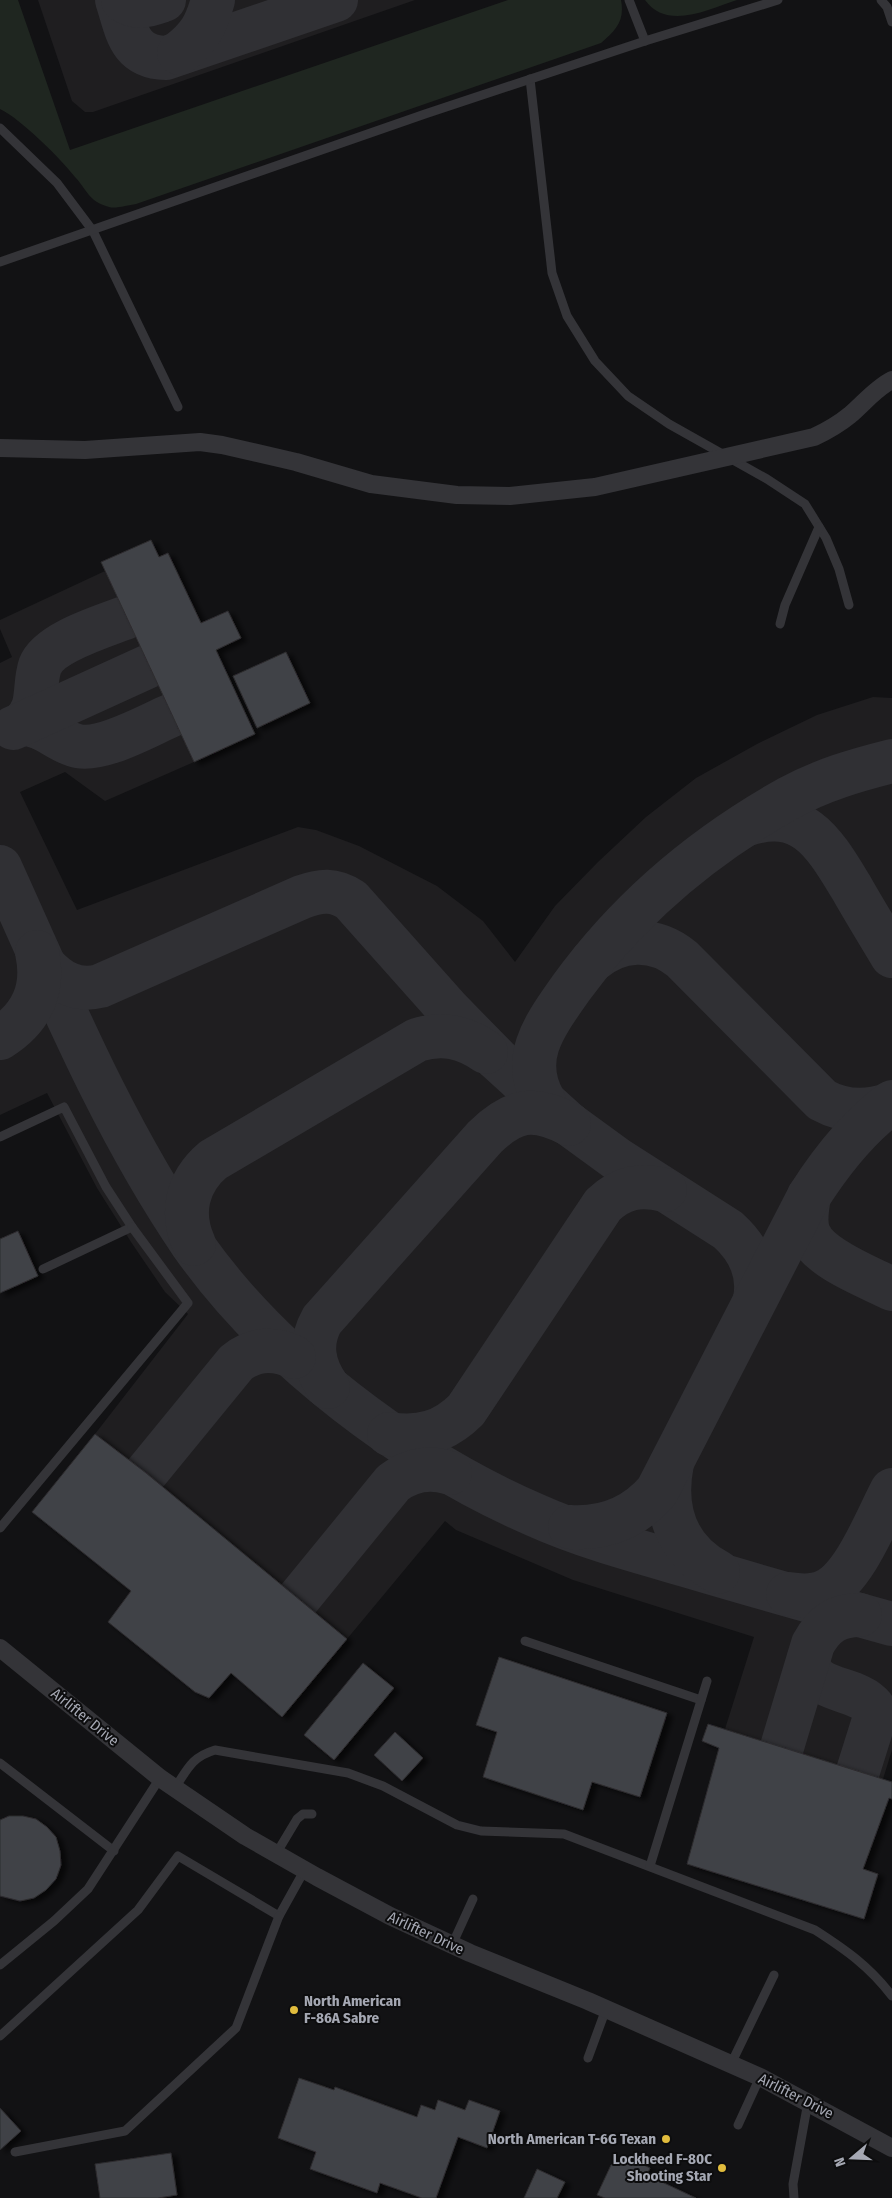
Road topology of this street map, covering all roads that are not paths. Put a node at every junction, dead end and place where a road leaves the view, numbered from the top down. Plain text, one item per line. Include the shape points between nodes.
1 (629, 0) edge
2 (778, 0) edge
3 (881, 0) edge
4 (892, 22) edge
5 (645, 41) junction
6 (530, 79) junction
7 (0, 128) edge
8 (93, 231) junction
9 (0, 262) edge
10 (892, 380) edge
11 (178, 407) dead end
12 (0, 448) edge
13 (728, 457) junction
14 (819, 527) junction
15 (848, 605) dead end
16 (780, 624) dead end
17 (0, 1137) edge
18 (132, 1227) junction
19 (43, 1269) dead end
20 (0, 1528) edge
21 (525, 1641) dead end
22 (0, 1648) edge
23 (706, 1681) dead end
24 (701, 1700) junction
25 (0, 1763) edge
26 (160, 1778) junction
27 (175, 1788) junction
28 (312, 1814) dead end
29 (114, 1851) junction
30 (276, 1854) junction
31 (650, 1866) junction
32 (304, 1871) junction
33 (473, 1899) dead end
34 (279, 1916) junction
35 (452, 1945) junction
36 (0, 1965) edge
37 (774, 1975) dead end
38 (892, 1996) edge
39 (606, 2009) junction
40 (0, 2036) edge
41 (588, 2058) dead end
42 (730, 2064) junction
43 (760, 2077) junction
44 (808, 2102) junction
45 (738, 2125) dead end
46 (892, 2148) edge
47 (15, 2152) dead end
48 (794, 2198) edge

1 - 5 lane
2 - 5 lane
3 - 4 lane
5 - 6 lane
6 - 8 lane
6 - 13 lane via 552,273 567,316 595,361 628,396 669,424
7 - 8 lane via 57,183
8 - 9 lane
8 - 11 lane
10 - 13 street via 883,384 849,416 814,437
12 - 13 street via 85,450 200,442 288,460 371,484 457,495 510,496 596,487
13 - 14 lane via 805,504
14 - 15 lane via 840,568
14 - 16 lane via 784,605
17 - 18 lane via 64,1107 106,1187
18 - 19 lane
18 - 20 lane via 188,1303
21 - 24 lane
22 - 26 street, Airlifter Drive
23 - 24 lane
24 - 31 lane
25 - 29 lane
26 - 27 street, Airlifter Drive
26 - 29 lane
27 - 30 street, Airlifter Drive
27 - 31 lane via 201,1754 215,1750 242,1753 348,1773 383,1786 457,1825 481,1831 564,1834
28 - 30 lane via 303,1814 297,1819
29 - 36 lane via 88,1890
30 - 32 street, Airlifter Drive
31 - 38 lane via 816,1930 876,1974
32 - 34 lane
32 - 35 street, Airlifter Drive
33 - 35 lane
34 - 40 lane via 178,1856 138,1910
34 - 47 lane via 236,2028 125,2131
35 - 39 street, Airlifter Drive
37 - 42 lane
39 - 41 lane
39 - 42 street, Airlifter Drive
42 - 43 street, Airlifter Drive
43 - 44 street, Airlifter Drive
43 - 45 lane
44 - 46 street, Airlifter Drive
44 - 48 lane via 793,2184

